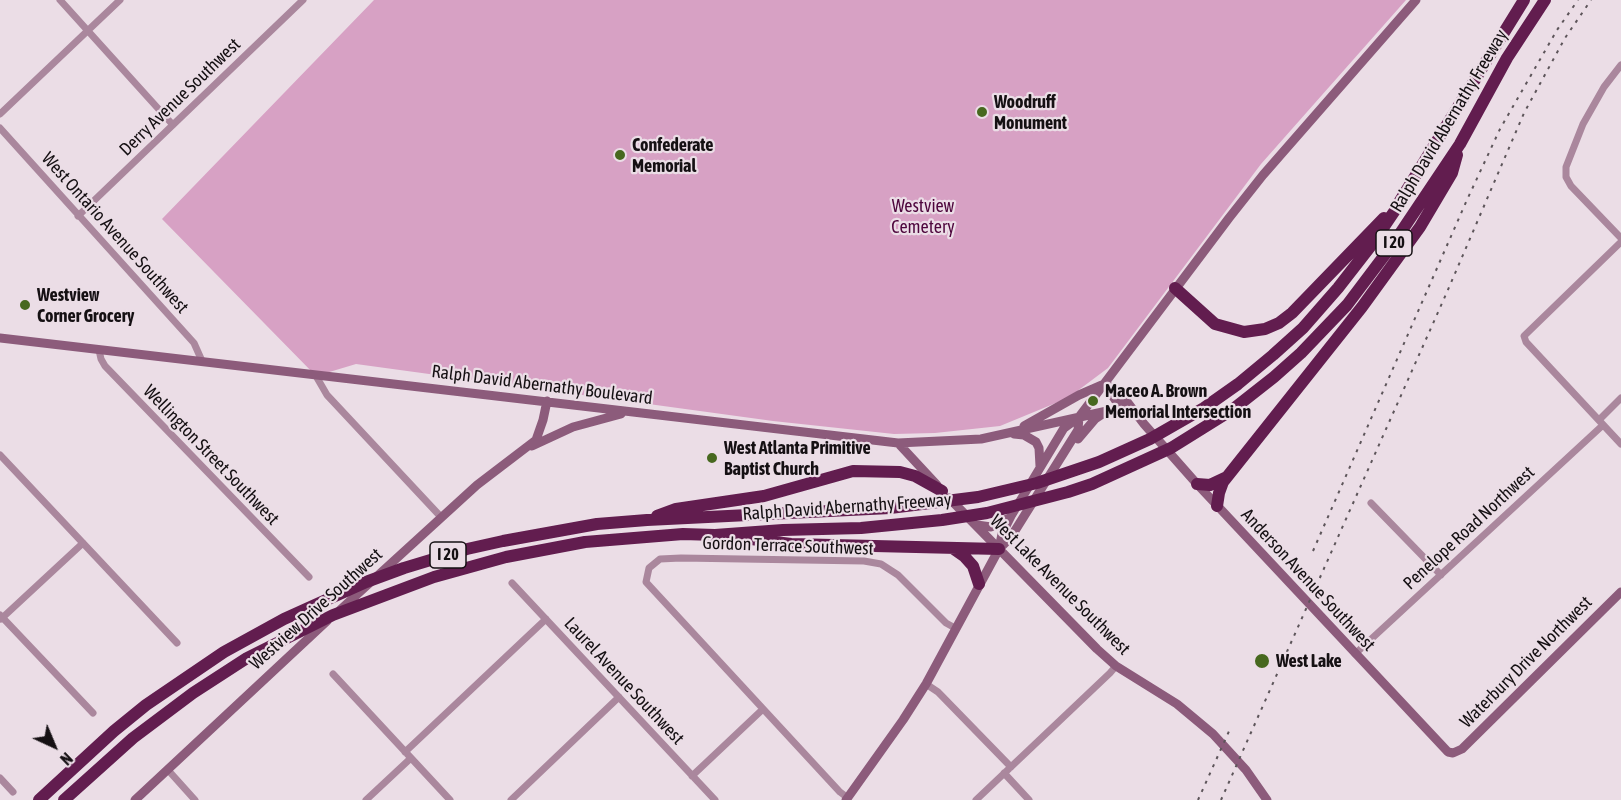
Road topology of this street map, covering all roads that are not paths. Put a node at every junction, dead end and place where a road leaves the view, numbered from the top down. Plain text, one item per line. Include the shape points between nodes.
1 (60, 0) edge
2 (120, 0) edge
3 (303, 0) edge
4 (1416, 0) edge
5 (1524, 0) edge
6 (1545, 0) edge
7 (88, 31) junction
8 (1621, 65) edge
9 (0, 114) edge
10 (172, 124) junction
11 (0, 128) edge
12 (1460, 144) junction
13 (1404, 197) junction
14 (78, 216) junction
15 (1621, 240) edge
16 (1175, 288) junction
17 (0, 338) edge
18 (99, 350) junction
19 (202, 361) junction
20 (316, 376) junction
21 (1104, 384) junction
22 (1621, 398) edge
23 (547, 401) junction
24 (588, 407) junction
25 (1107, 411) junction
26 (629, 412) junction
27 (1130, 415) junction
28 (1079, 417) junction
29 (589, 422) junction
30 (1601, 422) junction
31 (1144, 424) junction
32 (1009, 433) junction
33 (898, 443) junction
34 (1621, 444) edge
35 (525, 449) junction
36 (0, 455) edge
37 (1040, 466) junction
38 (1228, 476) junction
39 (1197, 484) junction
40 (942, 491) junction
41 (1371, 503) dead end
42 (1217, 506) junction
43 (1011, 516) junction
44 (441, 517) junction
45 (647, 520) junction
46 (975, 524) junction
47 (715, 535) junction
48 (83, 543) junction
49 (954, 549) junction
50 (999, 549) junction
51 (1441, 575) junction
52 (309, 577) dead end
53 (512, 583) dead end
54 (979, 584) junction
55 (1621, 592) edge
56 (1, 618) edge
57 (546, 620) junction
58 (955, 628) junction
59 (177, 642) dead end
60 (1355, 654) junction
61 (1116, 666) junction
62 (333, 674) dead end
63 (926, 684) junction
64 (619, 697) junction
65 (763, 709) junction
66 (93, 713) dead end
67 (405, 752) junction
68 (1453, 753) joint
69 (411, 758) junction
70 (1011, 767) junction
71 (168, 770) junction
72 (1004, 773) junction
73 (692, 776) junction
74 (0, 778) edge
75 (13, 792) dead end
76 (709, 794) junction
77 (847, 799) edge
78 (39, 800) edge
79 (64, 800) edge
80 (135, 800) edge
81 (195, 800) edge
82 (366, 800) edge
83 (450, 800) edge
84 (511, 800) edge
85 (702, 800) edge
86 (715, 800) edge
87 (976, 800) edge
88 (1029, 800) edge
89 (1267, 800) edge

1 - 7 street
2 - 7 street
3 - 10 street, Derry Avenue Southwest
4 - 16 main road via 1263,175
5 - 13 highway, I 20
6 - 12 highway, Ralph David Abernathy Freeway / I 20 via 1507,58
7 - 9 street
7 - 10 street
8 - 15 street via 1583,124 1566,167 1566,177
10 - 14 street, Derry Avenue Southwest
11 - 14 street, West Ontario Avenue Southwest
12 - 38 highway via 1452,173 1413,237
12 - 47 highway, Ralph David Abernathy Freeway / I 20 via 1364,285 1328,326 1232,410 1146,461 1068,492 987,513 861,528
13 - 16 highway via 1298,307 1273,326 1244,332 1215,324
13 - 45 highway, Ralph David Abernathy Freeway / I 20 via 1359,262 1273,355 1238,384 1176,425 1133,447 1079,470 1014,489 926,504
14 - 19 street, West Ontario Avenue Southwest via 194,343
15 - 30 street via 1524,336
16 - 21 main road
17 - 18 main road, Ralph David Abernathy Boulevard
18 - 19 main road, Ralph David Abernathy Boulevard
18 - 52 street, Wellington Street Southwest via 105,366
19 - 20 main road, Ralph David Abernathy Boulevard
20 - 23 main road, Ralph David Abernathy Boulevard
20 - 44 street via 327,395
21 - 27 main road, Anderson Avenue Southwest
21 - 28 main road
21 - 31 main road, Anderson Avenue Southwest via 1117,390
21 - 32 main road
22 - 30 street, Penelope Road Northwest
23 - 24 main road, Ralph David Abernathy Boulevard
23 - 35 main road, Westview Drive Southwest via 536,440
24 - 26 main road, Ralph David Abernathy Boulevard
24 - 29 main road
25 - 27 main road
25 - 28 main road, Ralph David Abernathy Boulevard
25 - 50 main road via 1077,441 1015,540
26 - 29 main road, Westview Drive Southwest
26 - 33 main road, Ralph David Abernathy Boulevard
27 - 31 main road, Anderson Avenue Southwest
28 - 32 main road, Ralph David Abernathy Boulevard
28 - 37 main road via 1064,428
28 - 50 main road via 1078,430 1011,537
29 - 35 main road, Westview Drive Southwest
30 - 34 street
30 - 51 street, Penelope Road Northwest
31 - 39 main road, Anderson Avenue Southwest
32 - 33 main road, Ralph David Abernathy Boulevard via 948,442
32 - 37 main road via 1036,442
33 - 40 main road, West Lake Avenue Southwest
35 - 44 main road, Westview Drive Southwest
36 - 48 street
37 - 43 main road
38 - 39 highway via 1210,485
38 - 42 highway via 1220,488
39 - 42 main road, Anderson Avenue Southwest
40 - 45 highway via 900,472 853,471 764,496 676,509
40 - 46 main road, West Lake Avenue Southwest
41 - 51 street
42 - 60 main road, Anderson Avenue Southwest
43 - 46 main road via 992,527
43 - 50 main road
44 - 71 main road, Westview Drive Southwest
45 - 78 highway, Ralph David Abernathy Freeway / I 20 via 541,533 467,549 334,595 198,669 114,731
46 - 50 main road, West Lake Avenue Southwest
47 - 49 highway via 791,544
47 - 79 highway, Ralph David Abernathy Freeway / I 20 via 585,542 445,573 365,601 264,650 193,693 133,738
48 - 56 street
48 - 59 street
49 - 50 highway
49 - 54 highway via 973,566
50 - 54 main road
50 - 61 main road, West Lake Avenue Southwest
51 - 60 street, Penelope Road Northwest
53 - 57 street, Laurel Avenue Southwest
54 - 58 main road
55 - 68 main road, Waterbury Drive Northwest via 1462,749
56 - 66 street
57 - 64 street, Laurel Avenue Southwest
57 - 67 street
58 - 63 main road
58 - 65 street, Gordon Terrace Southwest via 888,567 864,561 668,558 654,562 646,582
60 - 68 main road, Anderson Avenue Southwest via 1444,750
61 - 70 street
61 - 89 main road, West Lake Avenue Southwest via 1177,704 1213,734
62 - 67 street
63 - 70 street
63 - 77 main road
64 - 73 street, Laurel Avenue Southwest
64 - 84 street
65 - 73 street
65 - 77 street
67 - 69 street
69 - 82 street
69 - 83 street
70 - 72 street
71 - 80 main road, Westview Drive Southwest
71 - 81 street
72 - 87 street
72 - 88 street
73 - 76 street, Laurel Avenue Southwest
74 - 75 street
76 - 85 street
76 - 86 street, Laurel Avenue Southwest

